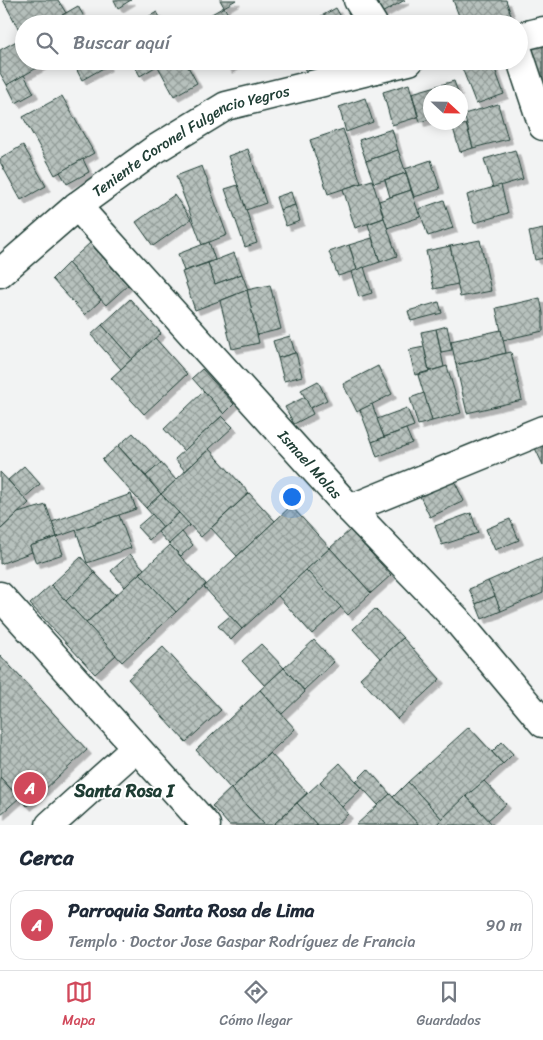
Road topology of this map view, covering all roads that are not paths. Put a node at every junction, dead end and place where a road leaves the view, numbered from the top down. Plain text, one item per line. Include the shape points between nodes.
1 (358, 0) edge
2 (367, 15) edge
3 (543, 31) edge
4 (528, 35) edge
5 (370, 70) edge
6 (524, 70) edge
7 (543, 126) edge
8 (77, 206) junction
9 (0, 273) edge
10 (543, 430) edge
11 (350, 509) junction
12 (0, 596) edge
13 (543, 723) edge
14 (136, 748) junction
15 (50, 825) edge
16 (206, 825) edge

1 - 2 street
3 - 4 street
5 - 8 street, Teniente Coronel Fulgencio Yegros via 226,106 154,150
6 - 7 street
8 - 9 street, Teniente Coronel Fulgencio Yegros
8 - 11 street, Ismael Molas
10 - 11 street
11 - 13 street, Ismael Molas via 456,619
12 - 14 street
14 - 15 street
14 - 16 street

